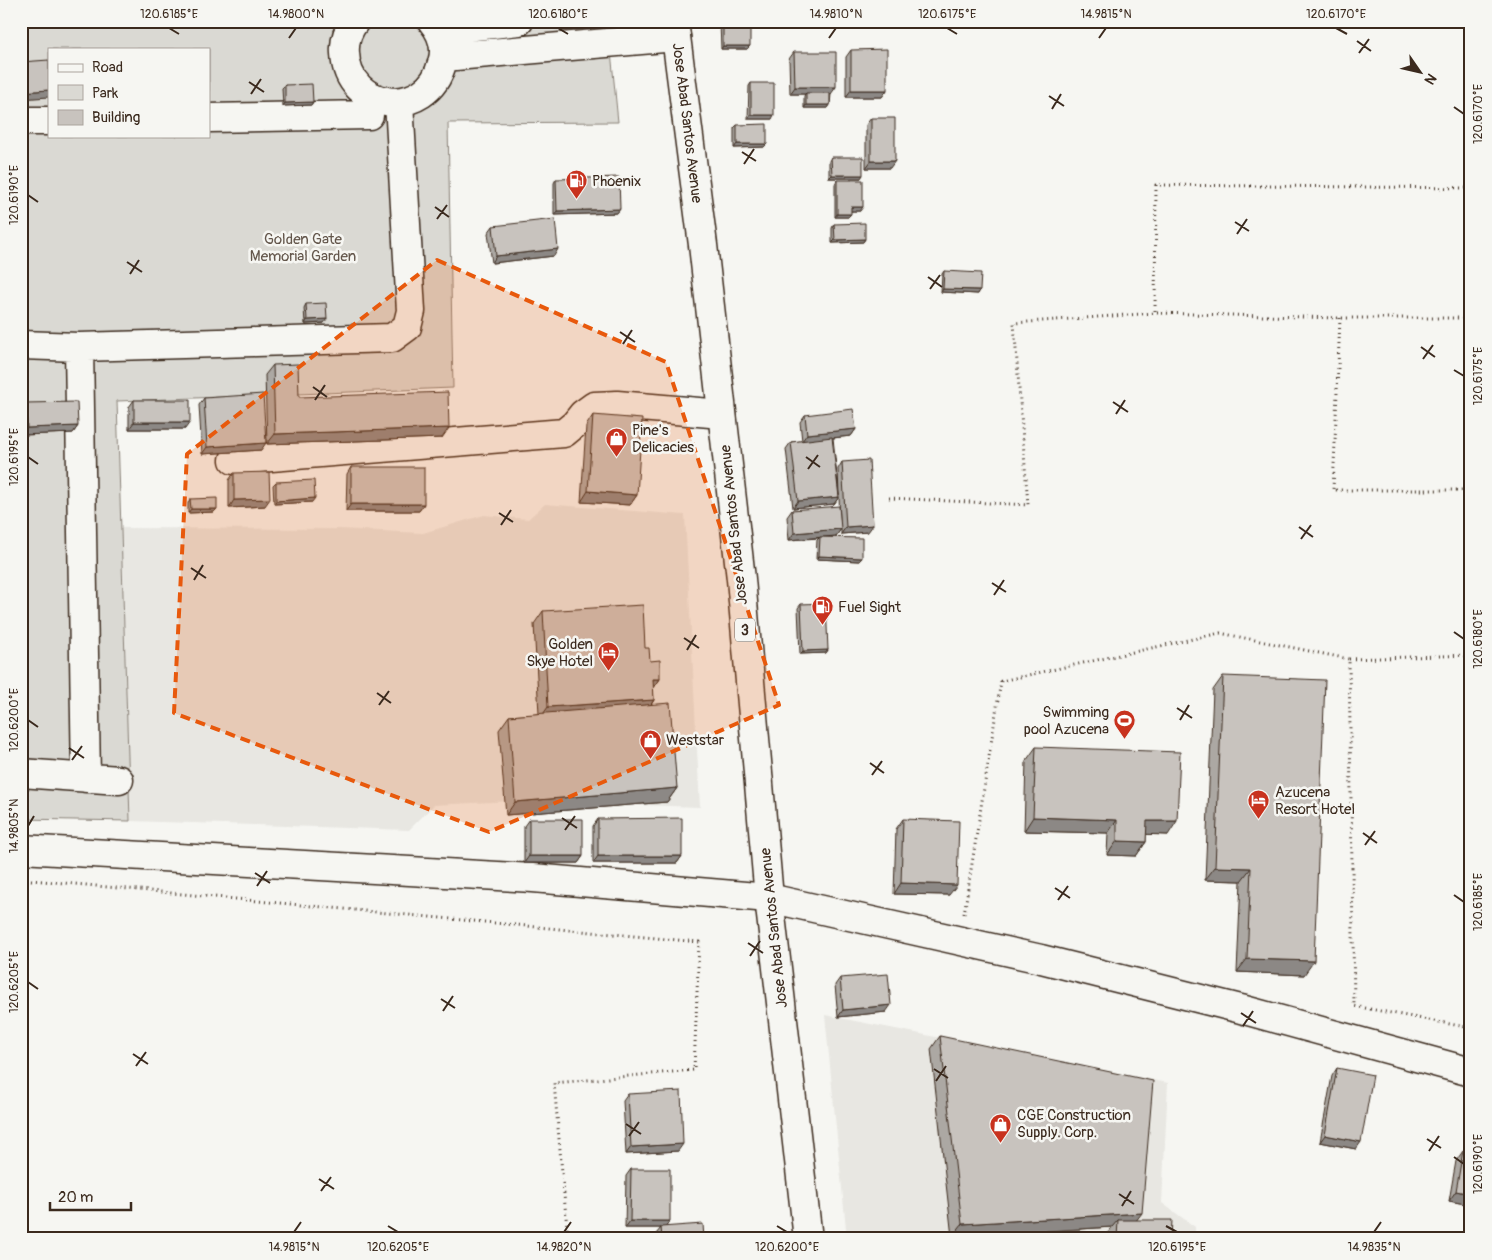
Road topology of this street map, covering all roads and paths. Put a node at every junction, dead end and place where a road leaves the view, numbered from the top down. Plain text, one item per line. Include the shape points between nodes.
1 (355, 21) edge
2 (519, 21) edge
3 (435, 26) edge
4 (675, 29) edge
5 (444, 57) junction
6 (366, 94) junction
7 (399, 102) junction
8 (210, 118) edge
9 (21, 121) edge
10 (48, 121) edge
11 (1471, 188) edge
12 (1155, 313) junction
13 (1340, 318) junction
14 (1471, 318) edge
15 (21, 345) edge
16 (79, 346) junction
17 (722, 414) junction
18 (234, 460) edge
19 (1471, 490) edge
20 (889, 498) dead end
21 (1471, 655) edge
22 (1349, 658) junction
23 (21, 773) edge
24 (86, 778) junction
25 (119, 780) dead end
26 (21, 849) edge
27 (21, 879) edge
28 (769, 898) junction
29 (963, 920) dead end
30 (1471, 1028) edge
31 (1471, 1072) edge
32 (568, 1239) edge
33 (808, 1239) edge

1 - 6 main road via 344,46 345,65 353,81
2 - 3 main road
3 - 5 main road via 443,43
4 - 5 main road
4 - 17 main road, Jose Abad Santos Avenue / 3
5 - 7 main road via 434,83 412,99
6 - 7 main road via 382,101
6 - 8 main road via 369,114
7 - 16 main road via 411,312 407,328 392,338
9 - 10 main road
11 - 12 path via 1156,185
12 - 13 path
12 - 20 path via 1014,323 1028,505
13 - 14 path
13 - 19 path via 1333,490
15 - 16 main road
16 - 24 main road
17 - 18 main road via 617,404 594,406 564,433
17 - 28 main road, Jose Abad Santos Avenue / 3 via 741,579
21 - 22 path
22 - 29 path via 1220,633 1001,681
22 - 30 path via 1354,1006
23 - 24 main road
24 - 25 main road
26 - 28 main road via 533,878
27 - 32 path via 699,942 694,1070 554,1083
28 - 31 main road via 1060,963
28 - 33 main road, Jose Abad Santos Avenue / 3

